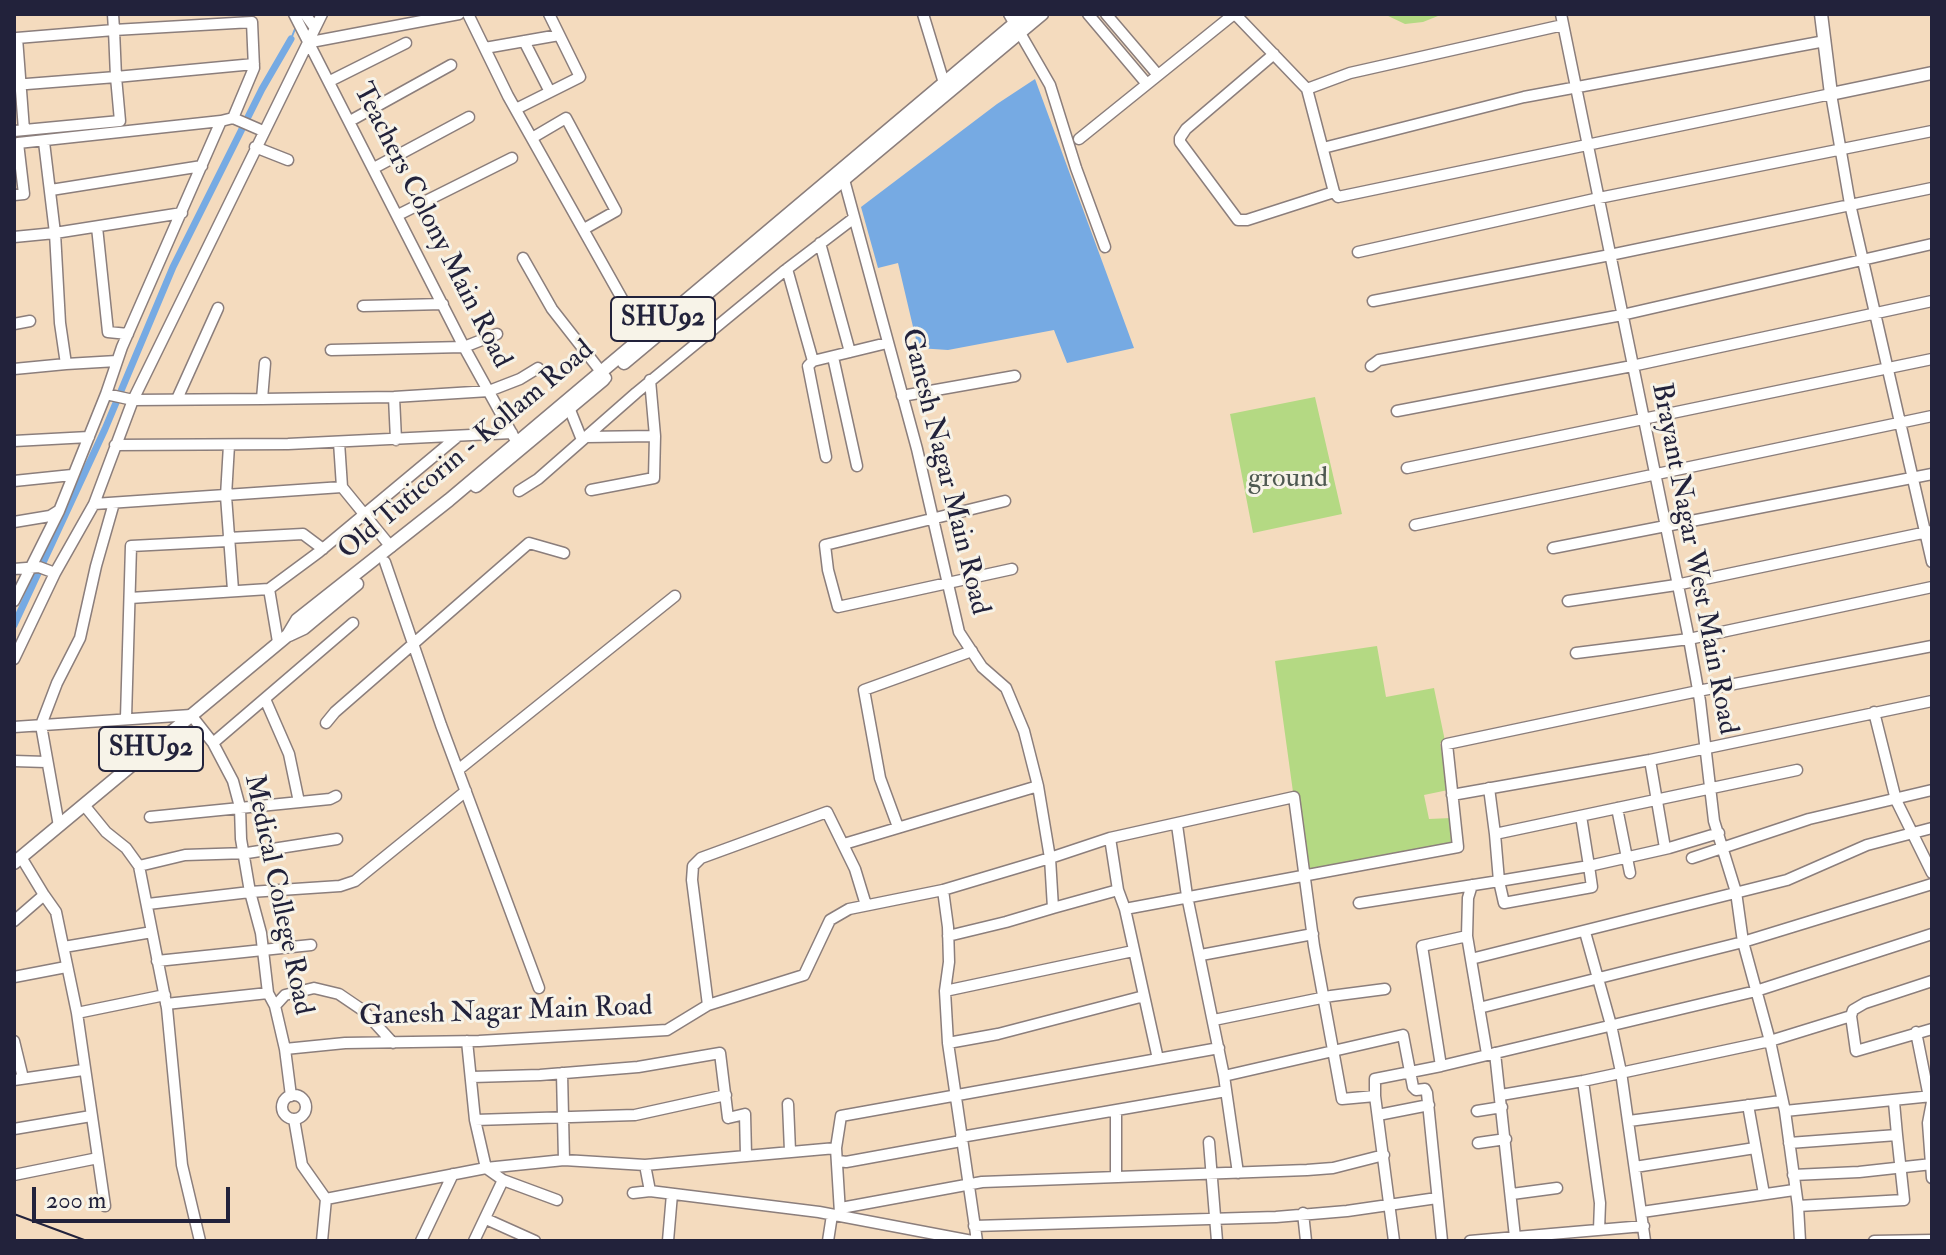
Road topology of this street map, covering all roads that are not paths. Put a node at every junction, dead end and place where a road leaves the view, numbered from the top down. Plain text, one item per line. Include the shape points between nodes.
1 (113, 14) edge
2 (294, 14) edge
3 (322, 14) edge
4 (459, 14) edge
5 (468, 14) edge
6 (549, 14) edge
7 (923, 14) edge
8 (1026, 14) edge
9 (1042, 14) edge
10 (1088, 14) edge
11 (1106, 14) edge
12 (1234, 14) edge
13 (1821, 14) edge
14 (1562, 20) edge
15 (308, 23) edge
16 (1014, 24) edge
17 (114, 30) junction
18 (559, 35) junction
19 (16, 38) edge
20 (524, 41) junction
21 (1825, 41) junction
22 (311, 42) junction
23 (406, 43) dead end
24 (485, 48) junction
25 (1274, 54) junction
26 (254, 64) junction
27 (451, 65) dead end
28 (1932, 73) edge
29 (1158, 75) junction
30 (116, 77) junction
31 (330, 81) junction
32 (944, 83) junction
33 (17, 84) edge
34 (1147, 84) junction
35 (1307, 89) junction
36 (1575, 89) junction
37 (550, 92) junction
38 (1831, 94) junction
39 (516, 109) junction
40 (469, 117) dead end
41 (350, 121) junction
42 (236, 122) junction
43 (121, 127) junction
44 (19, 130) edge
45 (263, 131) junction
46 (1932, 131) edge
47 (532, 138) junction
48 (1079, 139) dead end
49 (44, 142) junction
50 (1587, 145) junction
51 (255, 147) junction
52 (1323, 148) junction
53 (1841, 149) junction
54 (512, 158) dead end
55 (288, 160) dead end
56 (202, 166) junction
57 (374, 168) junction
58 (843, 175) junction
59 (18, 176) edge
60 (1932, 188) edge
61 (51, 190) junction
62 (1334, 192) junction
63 (14, 195) edge
64 (1599, 198) junction
65 (1850, 204) junction
66 (182, 213) junction
67 (398, 215) junction
68 (854, 218) junction
69 (97, 227) junction
70 (584, 229) junction
71 (55, 233) junction
72 (14, 237) edge
73 (820, 243) junction
74 (1932, 244) edge
75 (1105, 247) dead end
76 (1358, 252) dead end
77 (1610, 255) junction
78 (523, 258) dead end
79 (1862, 259) junction
80 (787, 269) junction
81 (1373, 301) dead end
82 (1932, 301) edge
83 (443, 304) junction
84 (363, 306) dead end
85 (218, 308) dead end
86 (1874, 314) junction
87 (1622, 315) junction
88 (30, 321) dead end
89 (14, 324) edge
90 (128, 334) junction
91 (497, 334) dead end
92 (643, 336) junction
93 (887, 343) junction
94 (464, 347) junction
95 (331, 350) dead end
96 (850, 352) junction
97 (833, 357) junction
98 (1932, 359) edge
99 (117, 361) junction
100 (813, 361) junction
101 (265, 363) dead end
102 (1375, 363) dead end
103 (66, 364) junction
104 (1632, 366) junction
105 (538, 368) dead end
106 (14, 369) edge
107 (1886, 369) junction
108 (603, 375) junction
109 (1015, 376) dead end
110 (650, 380) junction
111 (489, 391) junction
112 (902, 396) junction
113 (119, 397) junction
114 (394, 397) junction
115 (177, 399) junction
116 (262, 399) junction
117 (570, 410) junction
118 (1397, 411) dead end
119 (1932, 416) edge
120 (1643, 417) junction
121 (1902, 422) junction
122 (655, 436) junction
123 (89, 437) junction
124 (457, 437) junction
125 (514, 437) junction
126 (584, 438) junction
127 (396, 440) junction
128 (14, 441) edge
129 (339, 442) junction
130 (115, 445) junction
131 (229, 445) junction
132 (826, 457) dead end
133 (857, 466) dead end
134 (1407, 468) dead end
135 (1932, 474) edge
136 (72, 475) junction
137 (1654, 475) junction
138 (1913, 478) junction
139 (14, 481) edge
140 (342, 487) junction
141 (591, 490) dead end
142 (519, 491) dead end
143 (226, 496) junction
144 (1005, 501) dead end
145 (114, 503) junction
146 (94, 504) junction
147 (59, 511) junction
148 (364, 515) junction
149 (933, 517) junction
150 (14, 522) edge
151 (1415, 525) dead end
152 (1665, 527) junction
153 (1928, 532) edge
154 (228, 540) junction
155 (391, 547) junction
156 (1553, 548) dead end
157 (323, 549) junction
158 (564, 553) dead end
159 (385, 562) junction
160 (1932, 562) edge
161 (14, 569) edge
162 (43, 569) junction
163 (1012, 569) dead end
164 (949, 583) junction
165 (1676, 585) junction
166 (1932, 587) edge
167 (269, 589) junction
168 (233, 590) junction
169 (675, 596) dead end
170 (130, 598) junction
171 (14, 601) edge
172 (1568, 601) dead end
173 (353, 623) dead end
174 (283, 639) junction
175 (1689, 639) junction
176 (413, 643) junction
177 (1932, 646) edge
178 (972, 651) junction
179 (1576, 653) dead end
180 (14, 659) edge
181 (1698, 691) junction
182 (265, 699) junction
183 (1932, 701) edge
184 (1874, 712) junction
185 (191, 715) junction
186 (126, 718) junction
187 (326, 723) dead end
188 (41, 725) junction
189 (14, 727) edge
190 (213, 743) junction
191 (1704, 748) junction
192 (1650, 760) junction
193 (14, 761) edge
194 (46, 762) junction
195 (458, 770) junction
196 (1797, 770) dead end
197 (1038, 786) junction
198 (1489, 788) junction
199 (1709, 788) junction
200 (1932, 790) edge
201 (466, 791) junction
202 (1452, 795) junction
203 (336, 796) dead end
204 (1655, 800) junction
205 (1896, 800) junction
206 (299, 802) junction
207 (84, 805) junction
208 (240, 807) junction
209 (1617, 808) junction
210 (1581, 816) junction
211 (150, 817) dead end
212 (1177, 825) junction
213 (59, 826) junction
214 (898, 827) junction
215 (1932, 828) edge
216 (1719, 833) junction
217 (1910, 833) junction
218 (1495, 834) junction
219 (1110, 838) junction
220 (337, 839) dead end
221 (844, 844) junction
222 (1722, 847) junction
223 (1665, 848) junction
224 (243, 853) junction
225 (1628, 857) junction
226 (1050, 858) junction
227 (1692, 858) dead end
228 (17, 860) edge
229 (139, 866) junction
230 (1589, 866) junction
231 (1305, 873) junction
232 (1630, 873) dead end
233 (1932, 873) edge
234 (1499, 881) junction
235 (1932, 884) edge
236 (1472, 885) junction
237 (943, 890) junction
238 (1118, 890) junction
239 (250, 892) junction
240 (1736, 892) junction
241 (44, 895) junction
242 (1187, 896) junction
243 (1359, 903) dead end
244 (148, 904) junction
245 (866, 905) junction
246 (1053, 908) junction
247 (1125, 909) junction
248 (14, 921) edge
249 (152, 932) junction
250 (1585, 932) junction
251 (1313, 934) junction
252 (1932, 934) edge
253 (948, 936) junction
254 (1467, 936) junction
255 (1743, 942) junction
256 (311, 945) dead end
257 (64, 947) junction
258 (1133, 951) junction
259 (263, 952) junction
260 (1201, 955) junction
261 (1471, 959) junction
262 (157, 961) junction
263 (66, 967) junction
264 (14, 977) edge
265 (1598, 980) junction
266 (1932, 981) edge
267 (539, 988) dead end
268 (1385, 989) dead end
269 (945, 991) junction
270 (1756, 991) junction
271 (268, 993) junction
272 (1144, 996) junction
273 (1324, 999) junction
274 (166, 1000) junction
275 (708, 1005) junction
276 (275, 1006) junction
277 (1479, 1008) junction
278 (77, 1013) junction
279 (1851, 1016) junction
280 (1214, 1020) junction
281 (1611, 1025) junction
282 (1932, 1029) edge
283 (1916, 1032) junction
284 (14, 1041) edge
285 (467, 1041) junction
286 (1770, 1041) junction
287 (393, 1043) junction
288 (948, 1043) junction
289 (1219, 1048) junction
290 (285, 1049) junction
291 (1333, 1050) junction
292 (1491, 1054) junction
293 (1158, 1059) junction
294 (1441, 1066) junction
295 (83, 1070) junction
296 (1621, 1072) junction
297 (562, 1073) junction
298 (1410, 1073) junction
299 (1224, 1076) junction
300 (472, 1077) junction
301 (19, 1079) edge
302 (1583, 1081) junction
303 (1226, 1091) junction
304 (955, 1093) junction
305 (726, 1095) junction
306 (1501, 1095) junction
307 (291, 1096) junction
308 (1375, 1096) junction
309 (1931, 1098) edge
310 (1894, 1102) junction
311 (788, 1104) dead end
312 (1429, 1105) junction
313 (1748, 1105) junction
314 (1783, 1106) junction
315 (1502, 1107) junction
316 (1116, 1111) junction
317 (1477, 1111) dead end
318 (1378, 1115) junction
319 (91, 1116) junction
320 (563, 1118) junction
321 (294, 1119) junction
322 (475, 1120) junction
323 (1629, 1121) junction
324 (14, 1129) edge
325 (1897, 1135) junction
326 (961, 1139) junction
327 (1506, 1139) junction
328 (1209, 1142) dead end
329 (1478, 1143) dead end
330 (1789, 1143) junction
331 (836, 1148) junction
332 (1755, 1148) junction
333 (790, 1151) junction
334 (746, 1155) junction
335 (1384, 1155) junction
336 (98, 1158) junction
337 (564, 1160) junction
338 (839, 1161) junction
339 (1932, 1164) edge
340 (645, 1165) junction
341 (1635, 1167) junction
342 (1899, 1167) junction
343 (486, 1168) junction
344 (1238, 1173) junction
345 (453, 1174) junction
346 (1211, 1174) junction
347 (14, 1175) edge
348 (1793, 1175) junction
349 (1116, 1176) junction
350 (1932, 1178) edge
351 (503, 1180) junction
352 (968, 1184) junction
353 (1557, 1188) dead end
354 (1794, 1190) junction
355 (650, 1191) junction
356 (633, 1193) dead end
357 (672, 1194) junction
358 (1512, 1194) junction
359 (1764, 1194) junction
360 (1437, 1198) junction
361 (326, 1199) junction
362 (557, 1200) dead end
363 (1390, 1204) junction
364 (105, 1206) dead end
365 (1798, 1206) junction
366 (1642, 1212) junction
367 (838, 1213) junction
368 (1303, 1213) junction
369 (486, 1219) junction
370 (1216, 1219) junction
371 (974, 1226) junction
372 (1644, 1226) junction
373 (1599, 1230) junction
374 (1515, 1237) junction
375 (1932, 1240) edge
376 (200, 1241) edge
377 (322, 1241) edge
378 (421, 1241) edge
379 (474, 1241) edge
380 (535, 1241) edge
381 (668, 1241) edge
382 (828, 1241) edge
383 (974, 1241) edge
384 (1217, 1241) edge
385 (1306, 1241) edge
386 (1394, 1241) edge
387 (1442, 1241) edge
388 (1470, 1241) edge
389 (1645, 1241) edge
390 (1800, 1241) edge
391 (1874, 1241) edge

1 - 17 street
2 - 15 street
3 - 15 street
4 - 22 street
5 - 24 street
6 - 18 street
7 - 32 street
8 - 16 main road, Old Tuticorin - Kollam Road / SHU92
9 - 16 main road
10 - 34 street
11 - 29 street
12 - 25 street
12 - 29 street
13 - 21 main road
14 - 35 street via 1350,73
14 - 36 street, Brayant Nagar West Main Road
15 - 22 street
16 - 32 main road, Old Tuticorin - Kollam Road / SHU92
16 - 58 main road
16 - 75 street via 1050,85
17 - 19 street
17 - 26 street via 252,22
17 - 30 street
18 - 20 street
18 - 37 street via 580,77
19 - 33 street
20 - 24 street
20 - 37 street
21 - 36 street
21 - 38 main road
22 - 31 street, Teachers Colony Main Road
22 - 45 street
23 - 31 street
24 - 39 street
25 - 35 street
25 - 62 street via 1186,129 1180,142 1238,220
26 - 30 street
26 - 42 street
27 - 41 street
28 - 38 main road
29 - 34 street
30 - 33 street
30 - 43 street
31 - 41 street, Teachers Colony Main Road
32 - 58 main road, Old Tuticorin - Kollam Road / SHU92
33 - 44 street
34 - 48 street
35 - 52 street
36 - 50 street, Brayant Nagar West Main Road
36 - 52 street via 1462,111
37 - 39 street
38 - 50 street
38 - 53 street
39 - 47 street
40 - 57 street
41 - 57 street, Teachers Colony Main Road
42 - 43 street
42 - 45 street
42 - 56 street
43 - 44 street
43 - 49 street
45 - 51 street
46 - 53 street
47 - 70 street
47 - 70 street via 566,118 616,211
49 - 59 street via 18,143
49 - 61 street
50 - 62 street via 1338,197
50 - 64 street, Brayant Nagar West Main Road
51 - 55 street
51 - 113 street
52 - 62 street
53 - 64 street
53 - 65 street
54 - 67 street
56 - 61 street
56 - 66 street
57 - 67 street, Teachers Colony Main Road
58 - 68 street, Ganesh Nagar Main Road
58 - 92 main road, Old Tuticorin - Kollam Road / SHU92
58 - 108 main road
59 - 63 street via 24,194
60 - 65 street
61 - 71 street
64 - 76 street
64 - 77 street, Brayant Nagar West Main Road
65 - 77 street
65 - 79 street
66 - 69 street
66 - 90 street
67 - 83 street, Teachers Colony Main Road
68 - 73 street
68 - 93 street, Ganesh Nagar Main Road
69 - 71 street
69 - 90 street via 108,332
70 - 92 street
71 - 72 street
71 - 103 street
73 - 80 street
73 - 96 street
74 - 79 street
77 - 81 street
77 - 87 street, Brayant Nagar West Main Road
78 - 108 street via 552,309
79 - 86 street
79 - 87 street
80 - 100 street
80 - 110 street
82 - 86 street
83 - 84 street
83 - 94 street, Teachers Colony Main Road
85 - 115 street
86 - 104 street
86 - 107 street
87 - 102 street
87 - 104 street, Brayant Nagar West Main Road
88 - 89 street
90 - 99 street
91 - 94 street
92 - 108 main road, Old Tuticorin - Kollam Road / SHU92
93 - 96 street
93 - 112 street, Ganesh Nagar Main Road
94 - 95 street
94 - 111 street, Teachers Colony Main Road
96 - 97 street
97 - 100 street
97 - 133 street
98 - 107 street
99 - 103 street
99 - 113 street
100 - 132 street via 808,366
101 - 116 street
103 - 106 street
104 - 118 street
104 - 120 street, Brayant Nagar West Main Road
105 - 111 street
107 - 120 street
107 - 121 street
108 - 117 main road
108 - 125 main road, Old Tuticorin - Kollam Road / SHU92
109 - 112 street
110 - 122 street
110 - 126 street
111 - 114 street
111 - 125 street, Teachers Colony Main Road
112 - 149 street, Ganesh Nagar Main Road
113 - 115 street
113 - 123 street
113 - 130 street
114 - 116 street
114 - 127 street
115 - 116 street
117 - 126 street
117 - 159 main road
119 - 121 street
120 - 134 street
120 - 137 street, Brayant Nagar West Main Road
121 - 137 street
121 - 138 street
122 - 126 street
122 - 141 street via 654,478
123 - 128 street
123 - 136 street
124 - 125 street
124 - 127 street
124 - 148 street
125 - 155 main road, Old Tuticorin - Kollam Road / SHU92
126 - 142 street
127 - 129 street
129 - 131 street
129 - 140 street
130 - 131 street
130 - 146 street
131 - 143 street
135 - 138 street
136 - 139 street
136 - 147 street
137 - 151 street
137 - 152 street, Brayant Nagar West Main Road
138 - 152 street
138 - 153 street
140 - 143 street
140 - 148 street
143 - 145 street
143 - 154 street
144 - 149 street
145 - 146 street
145 - 188 street via 80,638
146 - 162 street
147 - 150 street
147 - 162 street
148 - 155 street
148 - 157 street
149 - 164 street, Ganesh Nagar Main Road
149 - 164 street via 825,545 828,570 838,607
152 - 156 street
152 - 165 street, Brayant Nagar West Main Road
153 - 160 street
153 - 165 street
154 - 157 street via 303,534
154 - 168 street
154 - 170 street via 131,546
155 - 174 main road, Old Tuticorin - Kollam Road / SHU92 via 297,620
157 - 167 street
158 - 176 street via 529,543
159 - 174 main road
159 - 176 street
161 - 162 street
162 - 171 street
162 - 180 street
163 - 164 street
164 - 178 street, Ganesh Nagar Main Road via 959,632
165 - 172 street
165 - 175 street, Brayant Nagar West Main Road
166 - 175 street
167 - 168 street
167 - 174 street
168 - 170 street
169 - 195 street
170 - 186 street
173 - 182 street
174 - 185 main road, Old Tuticorin - Kollam Road / SHU92
175 - 179 street
175 - 181 street, Brayant Nagar West Main Road
176 - 187 street
176 - 195 street
177 - 181 street
178 - 197 street, Ganesh Nagar Main Road via 1006,688
178 - 214 street via 864,690 880,778
181 - 191 street, Brayant Nagar West Main Road
181 - 202 street via 1447,744
182 - 190 street
182 - 206 street via 289,754
183 - 184 street
184 - 191 street
184 - 205 street
185 - 186 street
185 - 190 street, Medical College Road
185 - 207 main road, Old Tuticorin - Kollam Road / SHU92
186 - 188 street
188 - 189 street
188 - 194 street
190 - 208 street, Medical College Road
191 - 192 street
191 - 199 street, Brayant Nagar West Main Road
192 - 198 street
192 - 204 street
193 - 194 street
194 - 213 street
195 - 201 street
196 - 199 street
197 - 214 street
197 - 226 street, Ganesh Nagar Main Road
198 - 202 street
198 - 218 street
199 - 204 street
199 - 216 street, Brayant Nagar West Main Road
200 - 205 street
201 - 239 street via 355,881
201 - 267 street
202 - 231 street via 1458,847
203 - 206 street
204 - 209 street
204 - 223 street
205 - 217 street
205 - 222 street via 1809,819
206 - 208 street
207 - 213 main road, Old Tuticorin - Kollam Road / SHU92
207 - 229 street
208 - 211 street
208 - 224 street, Medical College Road
209 - 210 street
209 - 225 street
210 - 218 street
210 - 230 street
212 - 219 street
212 - 231 street via 1294,797
212 - 242 street
213 - 228 main road, Old Tuticorin - Kollam Road / SHU92
214 - 221 street
215 - 217 street
216 - 222 street, Brayant Nagar West Main Road
216 - 223 street
217 - 233 street
217 - 240 street via 1867,845 1787,880
218 - 234 street
219 - 226 street
219 - 238 street
220 - 224 street
221 - 245 street
221 - 275 street via 827,812 701,858 693,866
222 - 227 street
222 - 240 street, Brayant Nagar West Main Road
223 - 225 street
224 - 229 street via 185,855
224 - 239 street, Medical College Road
225 - 230 street
225 - 232 street
226 - 237 street, Ganesh Nagar Main Road
226 - 246 street
228 - 241 street
229 - 244 street
230 - 234 street
230 - 234 street via 1592,887 1504,903
231 - 242 street
231 - 251 street
234 - 236 street
235 - 255 street
236 - 243 street
236 - 254 street
237 - 245 street, Ganesh Nagar Main Road
237 - 253 street
238 - 246 street
238 - 247 street
239 - 244 street
239 - 259 street, Medical College Road
240 - 250 street
240 - 255 street, Brayant Nagar West Main Road
241 - 248 street
241 - 257 street via 56,912
242 - 247 street
242 - 260 street
244 - 249 street
245 - 275 street, Ganesh Nagar Main Road via 830,920 804,975
246 - 253 street
247 - 258 street
249 - 257 street
249 - 262 street
250 - 261 street
250 - 265 street
251 - 260 street
251 - 273 street
252 - 270 street
253 - 269 street
254 - 261 street
254 - 294 street via 1422,946
255 - 265 street
255 - 270 street, Brayant Nagar West Main Road
256 - 259 street
257 - 263 street
258 - 269 street
258 - 272 street
259 - 262 street
259 - 271 street, Medical College Road
260 - 280 street
261 - 277 street
262 - 274 street
263 - 264 street
263 - 278 street
265 - 277 street
265 - 281 street
266 - 279 street via 1865,1003
268 - 273 street
269 - 288 street
270 - 281 street
270 - 286 street, Brayant Nagar West Main Road
271 - 274 street
271 - 276 street, Medical College Road
272 - 288 street
272 - 293 street
273 - 280 street
273 - 291 street
274 - 278 street
274 - 376 street via 182,1165
275 - 285 street, Ganesh Nagar Main Road via 667,1030
276 - 287 street via 285,995 314,988 339,994 364,1011
276 - 290 street, Medical College Road
277 - 292 street
278 - 295 street
279 - 283 street via 1856,1051
279 - 286 street
280 - 289 street
281 - 292 street
281 - 296 street
282 - 283 street
283 - 309 street
284 - 301 street
285 - 287 street, Ganesh Nagar Main Road
285 - 300 street
286 - 296 street
286 - 314 street, Brayant Nagar West Main Road
287 - 290 street, Ganesh Nagar Main Road
288 - 304 street
289 - 293 street
289 - 299 street
290 - 307 street, Medical College Road
291 - 298 street via 1403,1035
291 - 299 street
291 - 308 street via 1342,1099
292 - 294 street
292 - 306 street
293 - 304 street
294 - 298 street
295 - 301 street
295 - 319 street
296 - 302 street
296 - 323 street
297 - 300 street
297 - 305 street via 720,1053
297 - 320 street
298 - 308 street via 1375,1079
298 - 312 street via 1414,1089 1426,1091
299 - 303 street
300 - 322 street
302 - 306 street
302 - 373 street
303 - 316 street
303 - 344 street
304 - 326 street
304 - 331 street via 841,1116
305 - 320 street via 635,1115
305 - 334 street via 728,1118 745,1114
306 - 315 street
307 - 321 street via 282,1109
307 - 321 street via 306,1106
308 - 318 street
309 - 310 street
309 - 339 street
310 - 314 street
310 - 325 street
311 - 333 street
312 - 318 street
312 - 360 street
313 - 314 street
313 - 323 street
313 - 332 street
314 - 330 street, Brayant Nagar West Main Road
315 - 317 street
315 - 327 street
316 - 326 street
316 - 349 street
318 - 335 street
319 - 324 street
319 - 336 street
320 - 322 street
320 - 337 street
321 - 361 street via 302,1165
322 - 343 street
323 - 341 street
325 - 330 street
325 - 342 street
326 - 338 street
326 - 352 street
327 - 329 street
327 - 358 street
328 - 346 street
330 - 348 street, Brayant Nagar West Main Road
331 - 333 street
331 - 338 street
332 - 341 street
332 - 359 street
333 - 334 street
334 - 340 street
335 - 344 street via 1333,1168
335 - 363 street
336 - 347 street
336 - 364 street
337 - 340 street
337 - 343 street
338 - 367 street
339 - 342 street
339 - 350 street
340 - 355 street
341 - 366 street
342 - 348 street
342 - 365 street via 1904,1200
343 - 345 street
343 - 351 street
344 - 346 street
345 - 361 street
345 - 378 street
346 - 349 street
346 - 370 street
348 - 354 street, Brayant Nagar West Main Road
349 - 352 street
351 - 362 street
351 - 369 street
352 - 367 street
352 - 371 street
353 - 358 street
354 - 359 street
354 - 365 street, Brayant Nagar West Main Road
355 - 356 street
355 - 357 street
357 - 367 street
357 - 381 street
358 - 374 street
359 - 366 street
360 - 363 street
360 - 387 street
361 - 377 street
363 - 368 street
363 - 386 street
365 - 390 street, Brayant Nagar West Main Road
366 - 372 street
367 - 382 street
367 - 383 street
368 - 370 street
368 - 385 street
369 - 379 street
369 - 380 street
370 - 371 street
370 - 384 street
371 - 383 street
372 - 373 street
372 - 389 street
373 - 374 street
374 - 388 street
375 - 391 street

